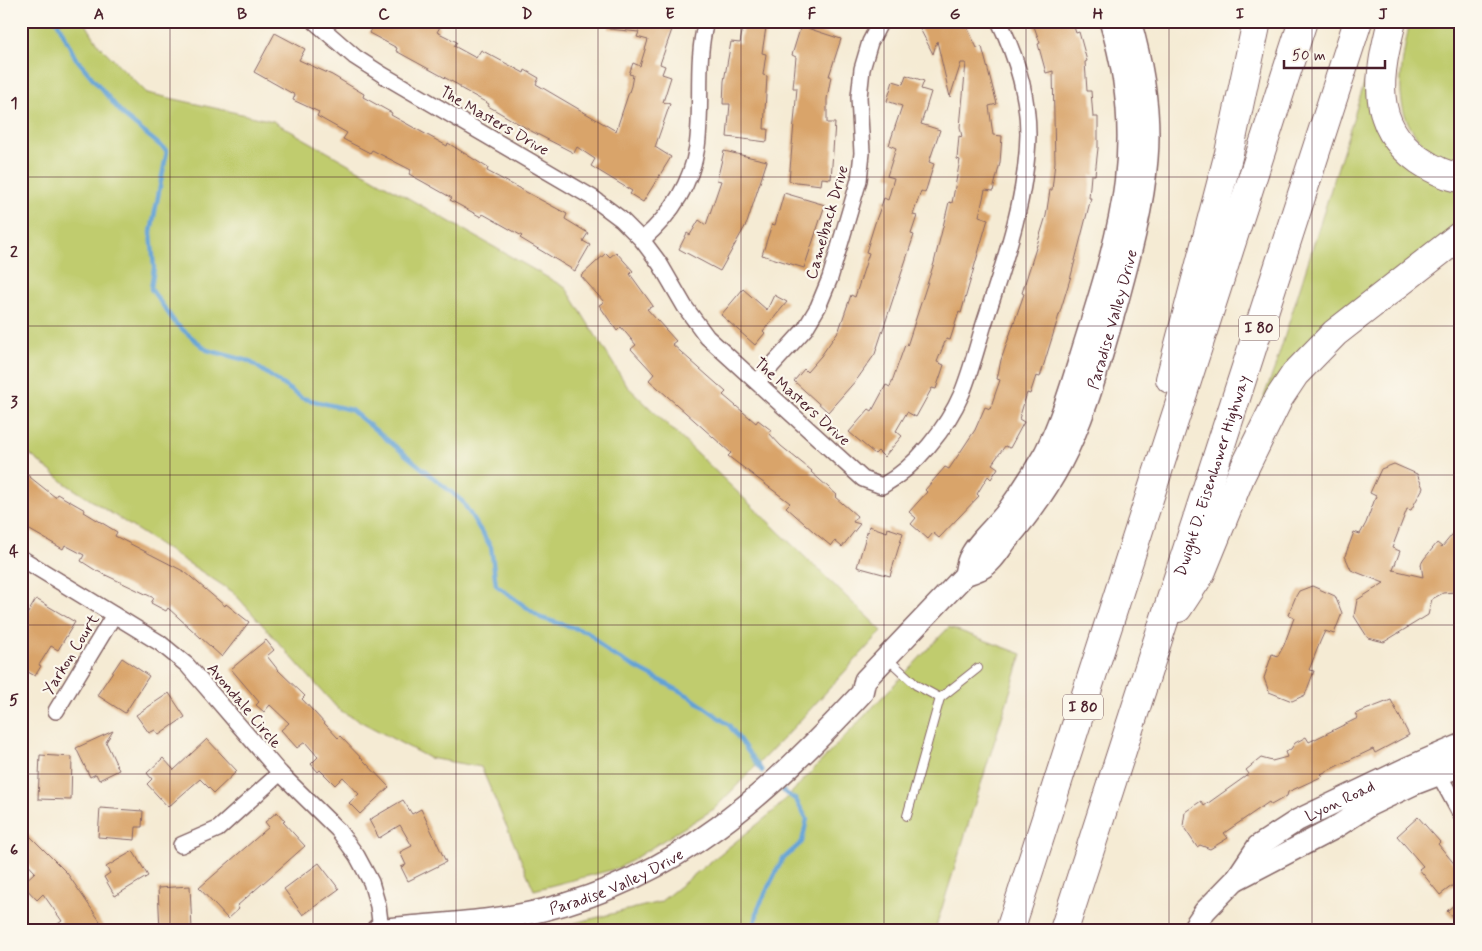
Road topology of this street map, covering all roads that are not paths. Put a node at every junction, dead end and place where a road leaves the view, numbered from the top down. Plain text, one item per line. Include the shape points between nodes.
1 (314, 21) edge
2 (706, 21) edge
3 (881, 21) edge
4 (999, 21) edge
5 (1110, 21) edge
6 (1130, 21) edge
7 (1257, 21) edge
8 (1303, 21) edge
9 (1358, 21) edge
10 (1392, 21) edge
11 (1461, 178) edge
12 (1461, 235) edge
13 (642, 240) junction
14 (757, 382) junction
15 (1155, 485) junction
16 (21, 558) edge
17 (965, 575) junction
18 (114, 615) junction
19 (1160, 634) junction
20 (886, 658) junction
21 (978, 668) dead end
22 (940, 698) junction
23 (56, 711) dead end
24 (1461, 745) edge
25 (1435, 766) junction
26 (1461, 766) edge
27 (280, 773) junction
28 (1461, 815) edge
29 (907, 816) dead end
30 (181, 845) dead end
31 (379, 930) edge
32 (1010, 930) edge
33 (1064, 930) edge
34 (1192, 930) edge

1 - 13 street, The Masters Drive via 355,57 593,198
2 - 13 street via 698,68 697,146 690,175 662,223
3 - 14 street, Camelback Drive via 862,69 858,98 862,153 859,180 830,278 805,329
4 - 14 street, The Masters Drive via 1020,73 1028,132 1026,170 1021,199 985,323 962,393 944,425 898,477 882,486 863,479
5 - 17 street, Paradise Valley Drive via 1126,88 1129,123 1126,190 1118,228 1060,418 1026,484 970,556
6 - 17 street, Paradise Valley Drive via 1145,90 1147,157 1136,232 1112,318 1062,462 1036,504 984,568
7 - 15 highway via 1229,153 1172,370
8 - 15 highway, I 80
9 - 19 highway, Dwight D. Eisenhower Highway / I 80
10 - 11 highway via 1380,79 1381,103 1390,127 1415,157 1431,168
12 - 19 highway via 1335,333 1295,374 1279,398 1245,466 1201,573
13 - 14 street, The Masters Drive via 707,337
15 - 32 highway, I 80
16 - 18 street, Avondale Circle
17 - 20 street, Paradise Valley Drive
18 - 23 street, Yarkon Court
18 - 27 street, Avondale Circle via 160,643 187,665
19 - 33 highway, Dwight D. Eisenhower Highway / I 80
20 - 22 lane via 916,685
20 - 31 street, Paradise Valley Drive via 865,680 862,693 769,787 710,834 643,875 608,890 541,910
21 - 22 lane
22 - 29 lane
24 - 25 street, Lyon Road
25 - 26 street, Lyon Road
25 - 28 street
25 - 34 street, Lyon Road via 1333,829 1236,879 1205,911
27 - 30 street via 218,829
27 - 31 street, Avondale Circle via 338,830 357,856 371,882 378,906

